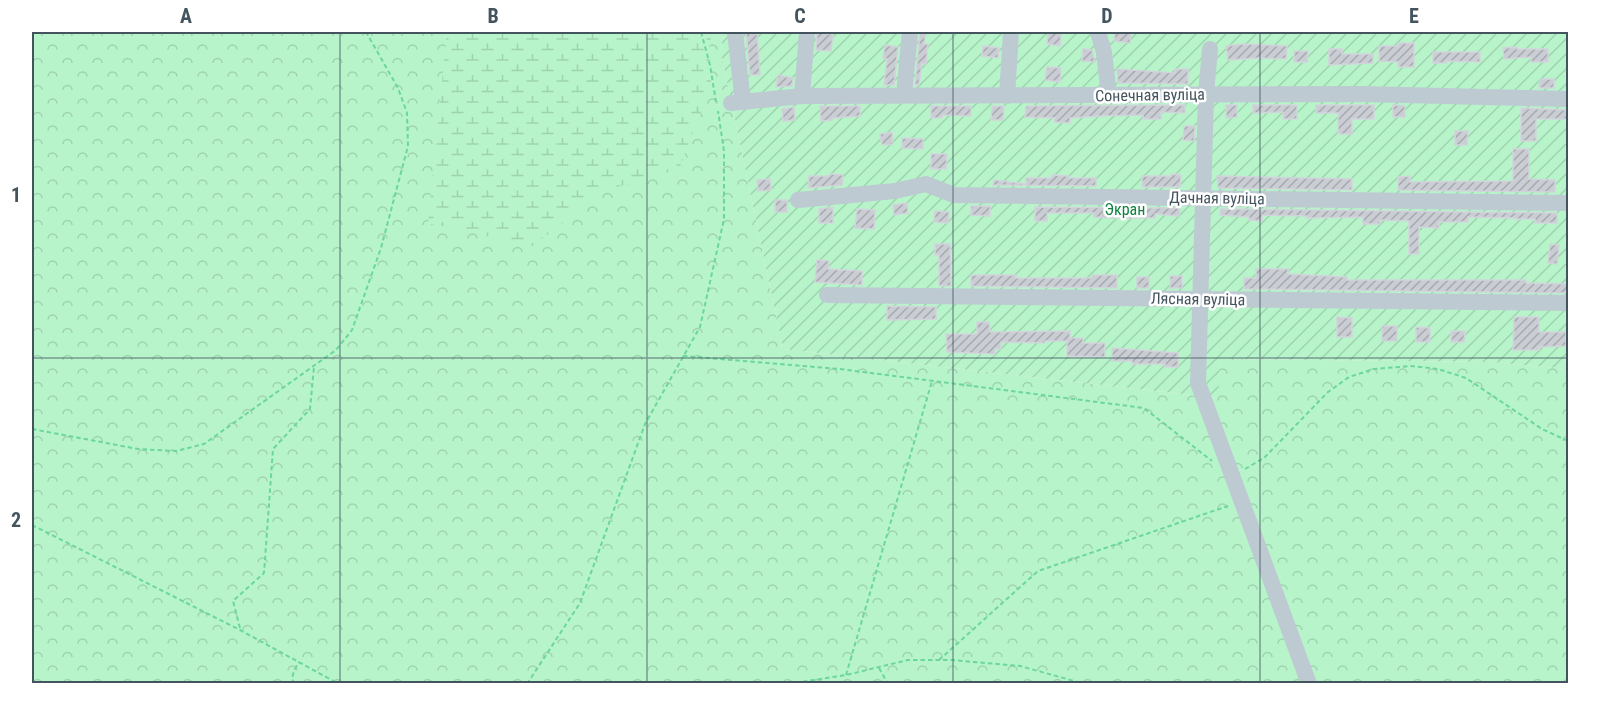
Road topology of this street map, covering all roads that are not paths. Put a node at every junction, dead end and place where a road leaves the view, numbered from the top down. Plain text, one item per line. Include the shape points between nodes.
1 (735, 32) edge
2 (807, 32) edge
3 (910, 32) edge
4 (1011, 32) edge
5 (1098, 32) edge
6 (1210, 49) dead end
7 (1206, 94) junction
8 (904, 95) junction
9 (1109, 95) junction
10 (802, 96) junction
11 (1007, 96) junction
12 (1569, 99) edge
13 (1204, 198) junction
14 (798, 200) dead end
15 (1569, 203) edge
16 (827, 295) dead end
17 (1200, 299) junction
18 (1569, 303) edge
19 (1309, 684) edge

1 - 10 street, Сонечная вуліца via 737,103
2 - 10 street
3 - 8 street
4 - 11 street
5 - 9 street
6 - 7 street
7 - 9 street, Сонечная вуліца
7 - 12 street, Сонечная вуліца
7 - 13 street
8 - 10 street, Сонечная вуліца
8 - 11 street, Сонечная вуліца
9 - 11 street, Сонечная вуліца
13 - 14 street, Дачная вуліца via 954,195 926,184 896,191
13 - 15 street, Дачная вуліца
13 - 17 street
16 - 17 street, Лясная вуліца
17 - 18 street, Лясная вуліца
17 - 19 street via 1198,383

